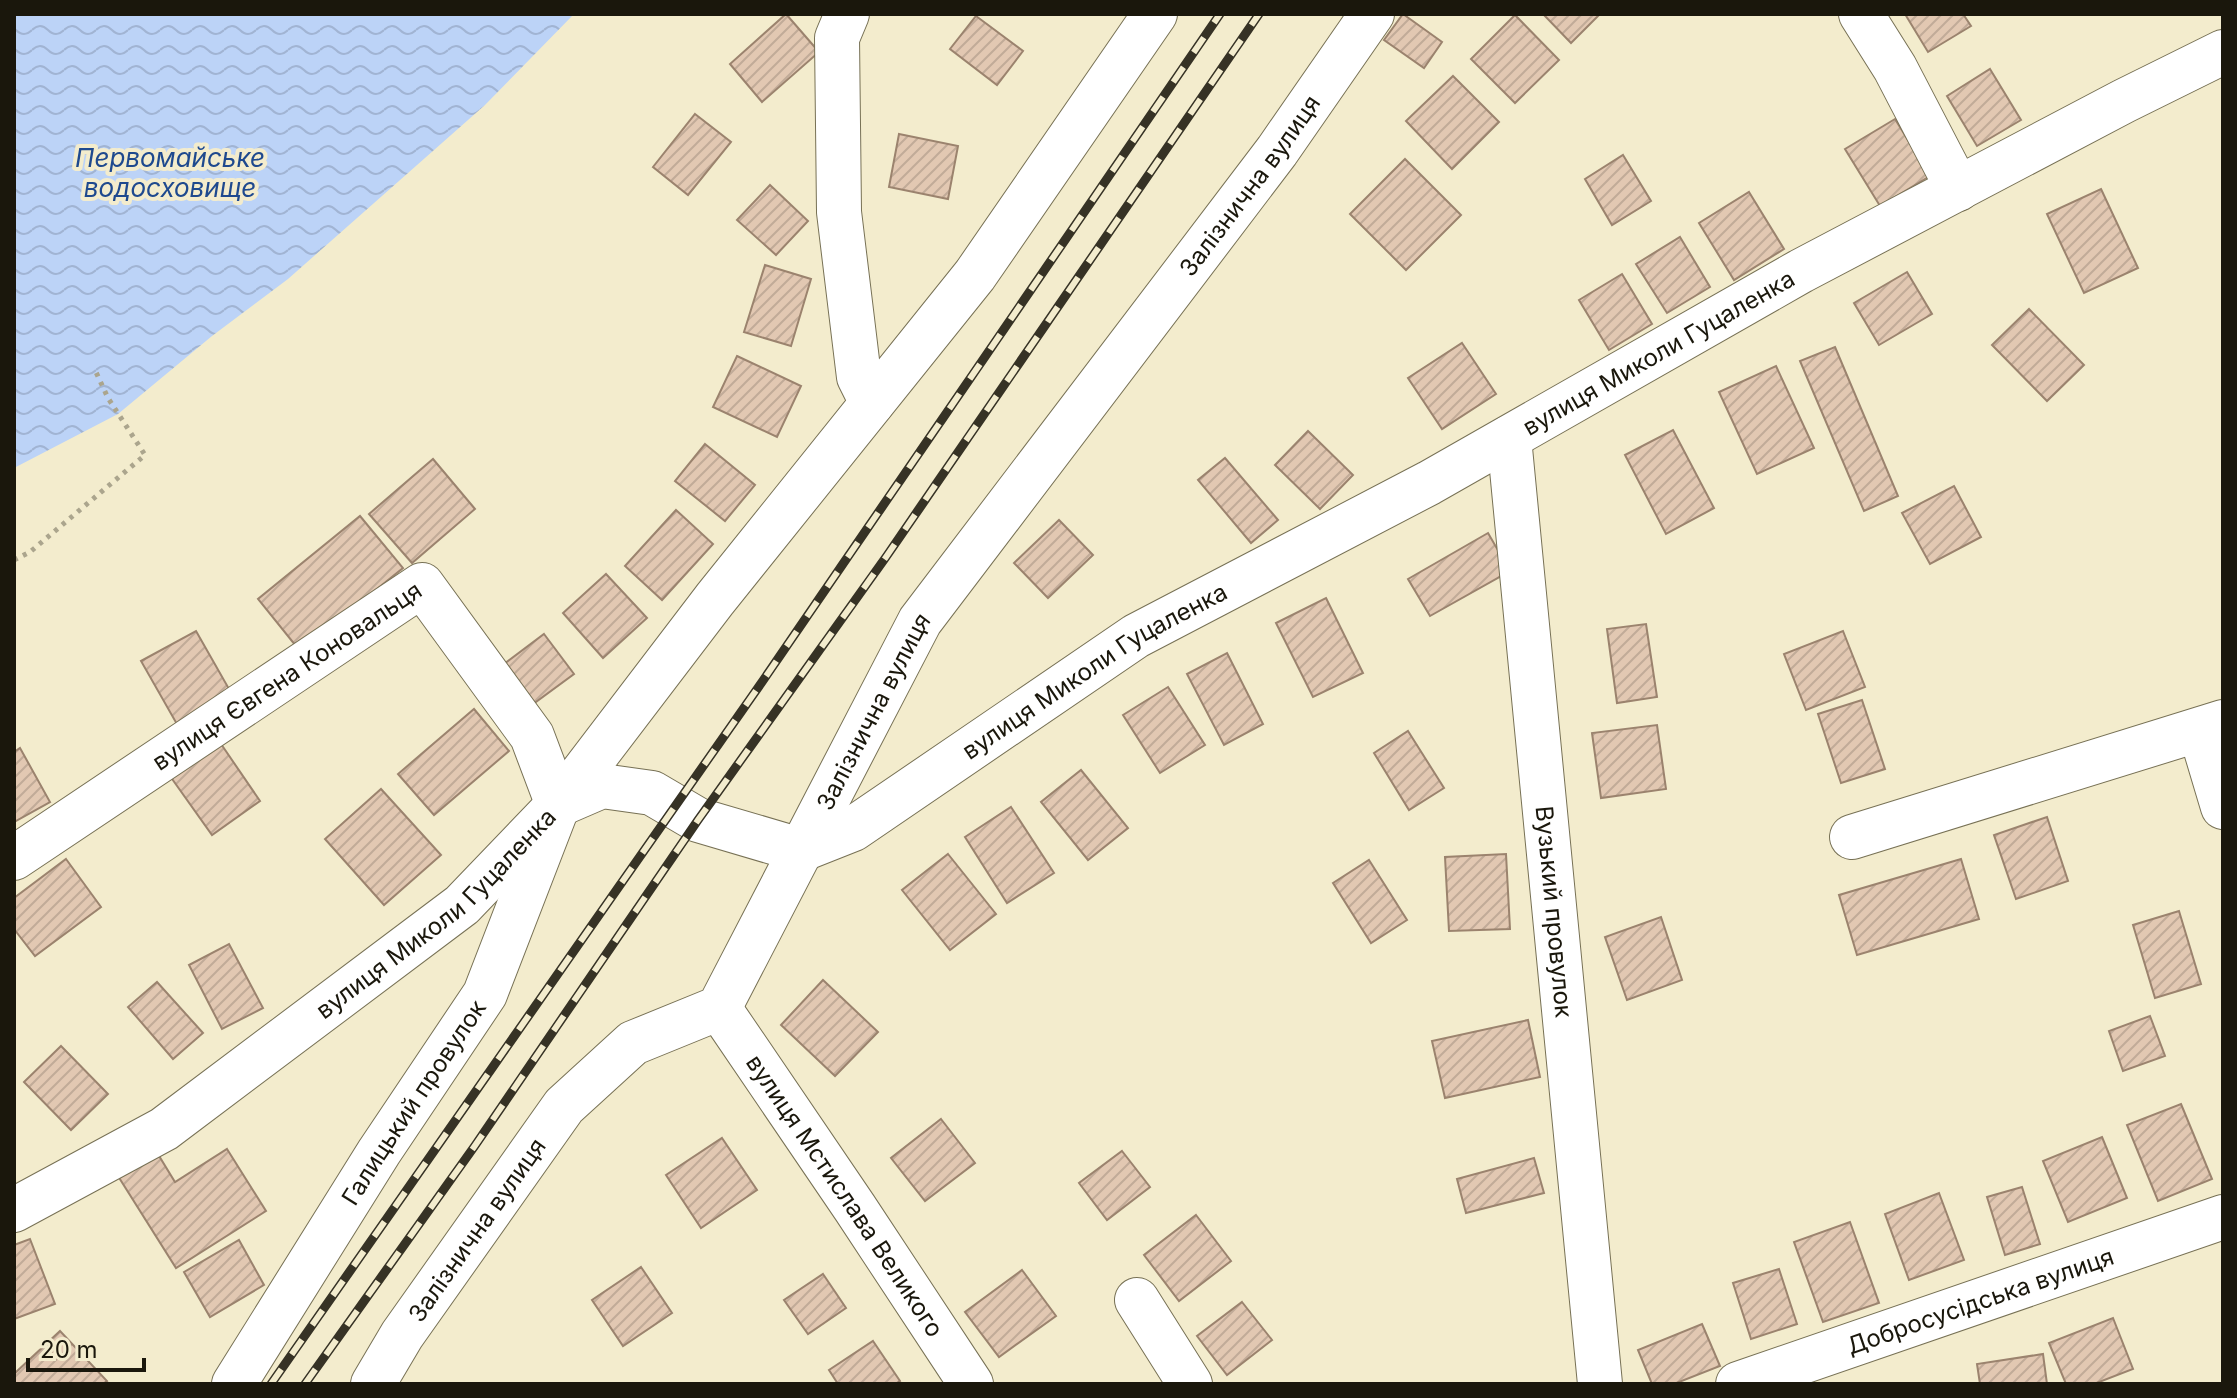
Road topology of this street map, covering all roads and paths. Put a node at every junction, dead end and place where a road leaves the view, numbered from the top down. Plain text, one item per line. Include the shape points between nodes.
1 (847, 14) edge
2 (1155, 14) edge
3 (1372, 14) edge
4 (1861, 14) edge
5 (2223, 52) edge
6 (1958, 189) junction
7 (95, 370) dead end
8 (872, 403) junction
9 (1509, 438) junction
10 (14, 560) edge
11 (2212, 726) edge
12 (558, 805) junction
13 (2223, 807) edge
14 (1852, 837) dead end
15 (800, 850) junction
16 (14, 858) edge
17 (719, 1008) junction
18 (14, 1210) edge
19 (2223, 1217) edge
20 (1137, 1300) dead end
21 (234, 1384) edge
22 (373, 1384) edge
23 (971, 1384) edge
24 (1190, 1384) edge
25 (1600, 1384) edge
26 (1738, 1384) edge

1 - 8 street via 837,38 839,212 859,377
2 - 8 street via 975,275
3 - 15 street, Залізнична вулиця via 1277,151 920,621
4 - 6 street
5 - 6 street, вулиця Миколи Гуцаленка
6 - 9 street, вулиця Миколи Гуцаленка via 1801,271
7 - 10 path via 145,455
8 - 12 street
9 - 15 street, вулиця Миколи Гуцаленка via 1136,636 853,829
9 - 25 street, Вузький провулок
11 - 13 street
11 - 14 street
12 - 15 street, вулиця Миколи Гуцаленка via 602,786 652,793 698,820
12 - 16 street, вулиця Євгена Коновальця via 532,736 422,585
12 - 18 street, вулиця Миколи Гуцаленка via 462,905 164,1129
12 - 21 street, Галицький провулок via 485,994
15 - 17 street, Залізнична вулиця
17 - 22 street, Залізнична вулиця via 633,1043 564,1106
17 - 23 street, вулиця Мстислава Великого
19 - 26 street, Добросусідська вулиця
20 - 24 street

